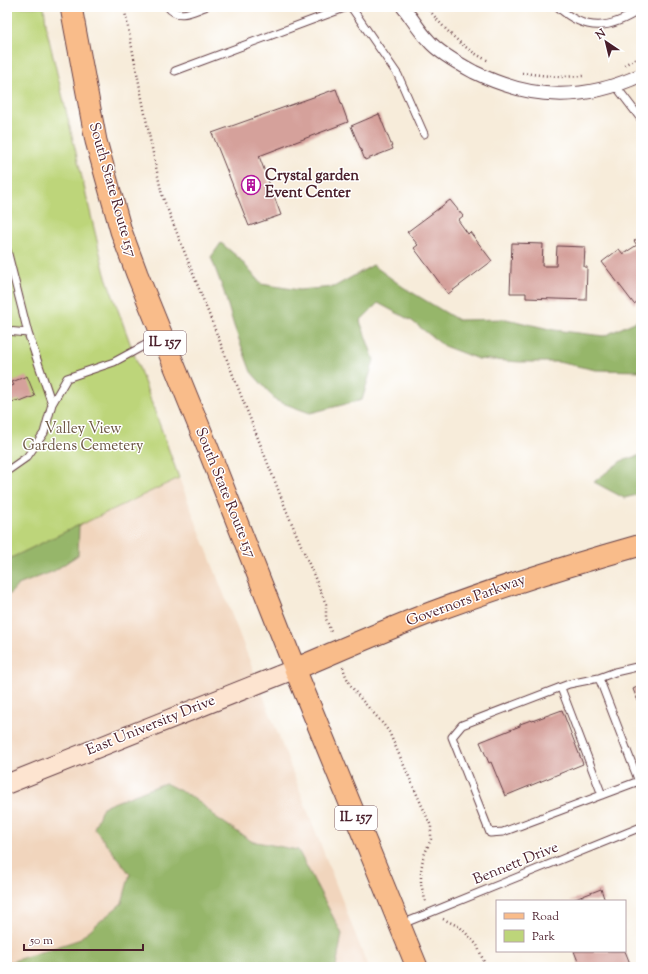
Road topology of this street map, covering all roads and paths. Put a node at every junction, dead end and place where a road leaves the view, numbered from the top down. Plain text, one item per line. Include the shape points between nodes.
1 (72, 7) edge
2 (124, 7) edge
3 (168, 7) edge
4 (205, 7) edge
5 (347, 7) edge
6 (351, 7) edge
7 (404, 7) edge
8 (427, 7) edge
9 (558, 7) edge
10 (641, 9) edge
11 (641, 56) edge
12 (490, 61) dead end
13 (618, 67) dead end
14 (175, 72) dead end
15 (519, 72) dead end
16 (641, 75) edge
17 (587, 76) dead end
18 (615, 85) junction
19 (641, 119) edge
20 (424, 134) dead end
21 (7, 250) edge
22 (7, 331) edge
23 (28, 333) junction
24 (162, 336) junction
25 (52, 404) junction
26 (7, 471) edge
27 (641, 545) edge
28 (339, 650) junction
29 (641, 666) edge
30 (295, 669) junction
31 (599, 678) junction
32 (561, 688) junction
33 (638, 773) edge
34 (7, 784) edge
35 (640, 784) edge
36 (602, 795) junction
37 (641, 827) edge
38 (430, 913) junction
39 (400, 925) junction
40 (417, 967) edge
41 (486, 967) edge

1 - 24 main road, South State Route 157 / IL 157 via 96,141 108,187 121,232
2 - 28 path via 162,195 326,604 326,619
3 - 4 lane via 182,14
5 - 14 lane
6 - 20 lane via 398,75
7 - 18 street via 429,42 461,65 494,82 528,92 557,94 596,90
8 - 12 path via 441,25 465,47
9 - 10 lane via 580,22 592,25 607,25
11 - 13 path
15 - 17 path via 559,77
16 - 18 street
18 - 19 lane
21 - 23 lane
22 - 23 lane
23 - 25 lane
24 - 25 lane via 114,362 67,378
24 - 30 main road, South State Route 157 / IL 157
25 - 26 lane via 44,433 27,457
27 - 28 main road, Governors Parkway via 505,586 429,613
28 - 30 main road, Governors Parkway
28 - 38 path via 345,673 357,694 381,719 389,732 431,826 430,839 423,858 421,884
29 - 31 lane
30 - 34 main road, East University Drive
30 - 39 main road, South State Route 157 / IL 157
31 - 32 lane
31 - 33 lane
32 - 36 lane
32 - 36 lane via 462,725 452,737 490,833 502,832
33 - 35 lane
35 - 36 lane
37 - 38 lane, Bennett Drive
38 - 39 lane, Bennett Drive
38 - 41 path via 460,927 477,946
39 - 40 main road, South State Route 157 / IL 157

